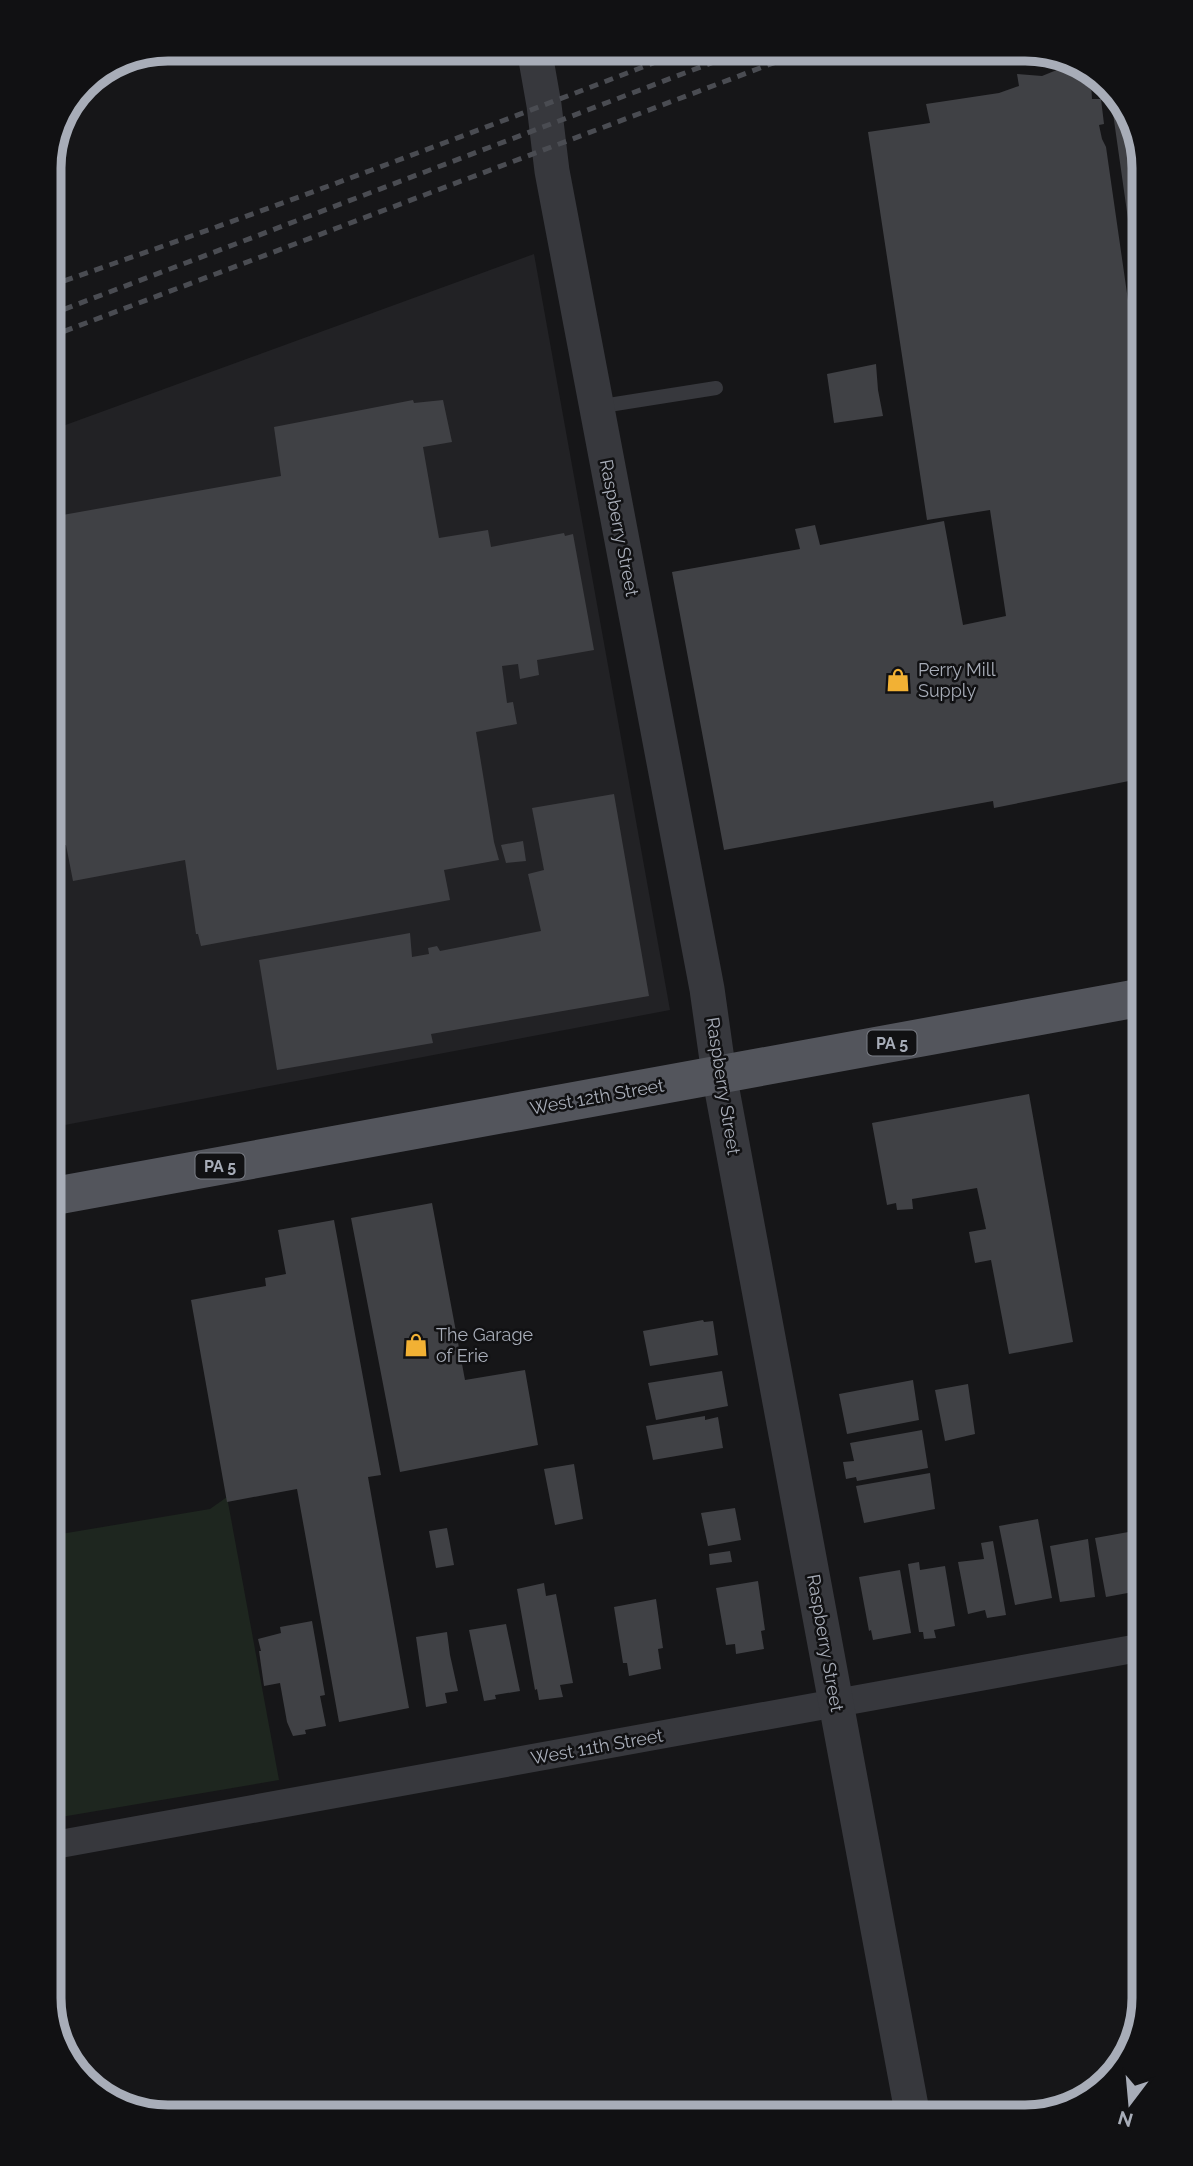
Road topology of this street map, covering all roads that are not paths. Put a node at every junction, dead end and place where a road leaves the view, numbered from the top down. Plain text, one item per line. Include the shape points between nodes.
1 (536, 61) edge
2 (716, 388) dead end
3 (596, 407) junction
4 (1132, 999) edge
5 (719, 1074) junction
6 (61, 1195) edge
7 (1132, 1649) edge
8 (836, 1704) junction
9 (61, 1844) edge
10 (911, 2105) edge

1 - 3 street, Raspberry Street
2 - 3 lane
3 - 5 street, Raspberry Street via 707,989
4 - 5 main road, West 12th Street / PA 5
5 - 6 main road, West 12th Street / PA 5
5 - 8 street, Raspberry Street
7 - 8 street, West 11th Street
8 - 9 street, West 11th Street
8 - 10 street, Raspberry Street

